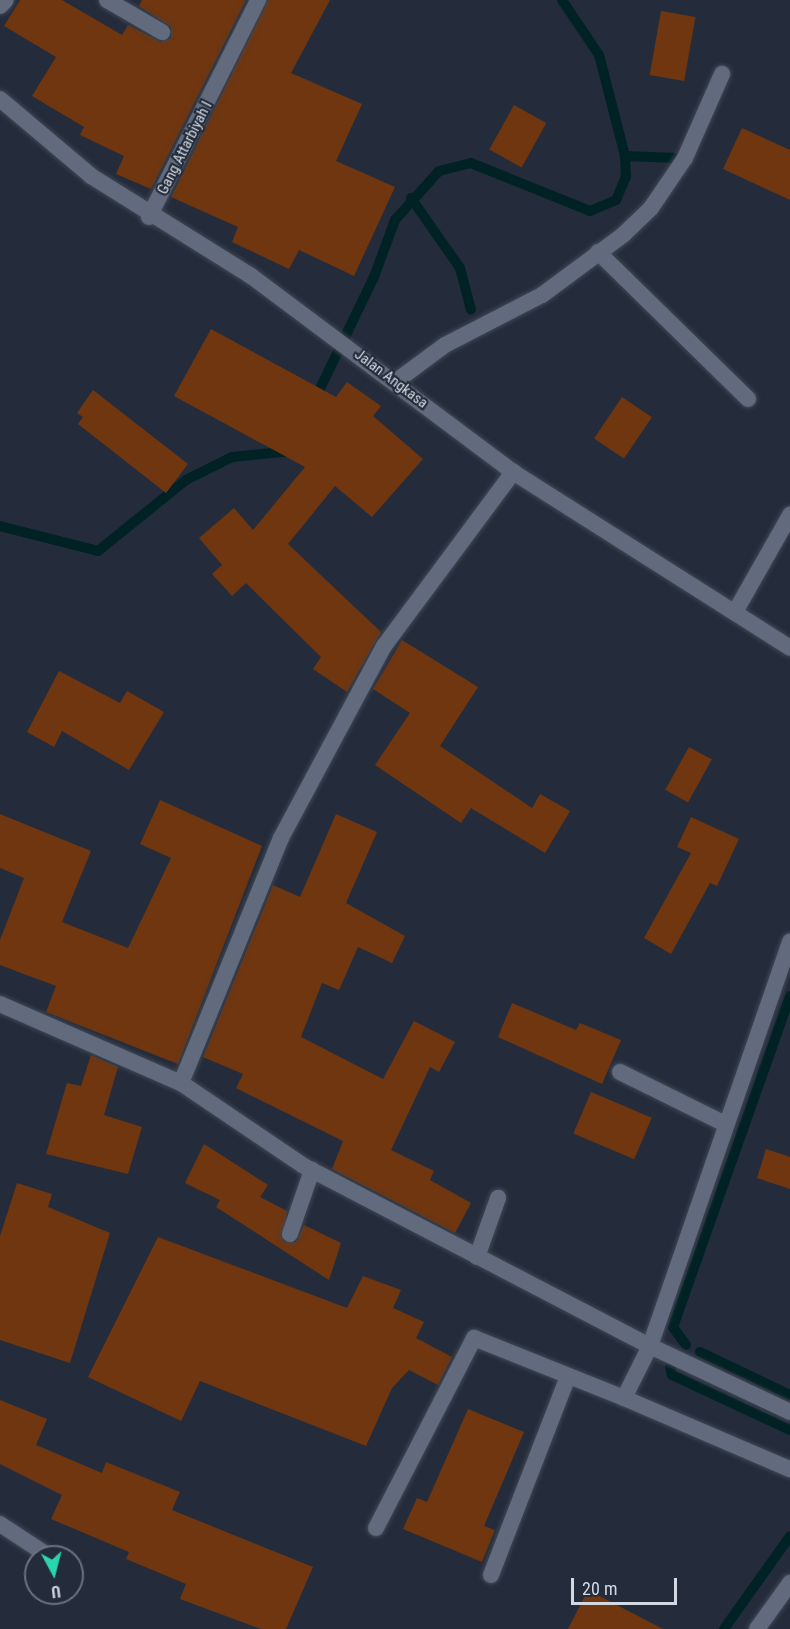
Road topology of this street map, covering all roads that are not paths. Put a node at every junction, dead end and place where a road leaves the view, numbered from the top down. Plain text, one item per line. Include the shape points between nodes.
1 (6, 0) edge
2 (107, 0) edge
3 (258, 0) edge
4 (0, 6) edge
5 (162, 32) dead end
6 (722, 74) dead end
7 (0, 99) edge
8 (149, 217) junction
9 (598, 252) junction
10 (395, 382) junction
11 (748, 399) dead end
12 (513, 472) junction
13 (790, 514) edge
14 (735, 612) junction
15 (790, 648) edge
16 (790, 942) edge
17 (0, 1004) edge
18 (621, 1072) dead end
19 (181, 1083) junction
20 (725, 1124) junction
21 (312, 1170) junction
22 (498, 1198) dead end
23 (290, 1234) dead end
24 (477, 1257) junction
25 (650, 1346) junction
26 (568, 1376) junction
27 (624, 1398) junction
28 (790, 1412) edge
29 (790, 1469) edge
30 (0, 1524) edge
31 (376, 1528) dead end
32 (32, 1545) edge
33 (492, 1575) dead end
34 (790, 1583) edge
35 (757, 1629) edge

1 - 4 street
2 - 5 street
3 - 8 street, Gang Attarbiyah I
6 - 9 street via 685,158 651,208
7 - 8 street, Jalan Angkasa via 71,162
8 - 10 street, Jalan Angkasa via 251,276
9 - 10 street via 542,295 445,345
9 - 11 street
10 - 12 street, Jalan Angkasa
12 - 14 street, Jalan Angkasa
12 - 19 street via 384,646 281,838
13 - 14 street
14 - 15 street, Jalan Angkasa
16 - 20 street
17 - 19 street
18 - 20 street
19 - 21 street
20 - 25 street
21 - 23 street
21 - 24 street
22 - 24 street
24 - 25 street
25 - 27 street
25 - 28 street
26 - 27 street
26 - 31 street via 474,1338
26 - 33 street
27 - 29 street
30 - 32 street
34 - 35 street

